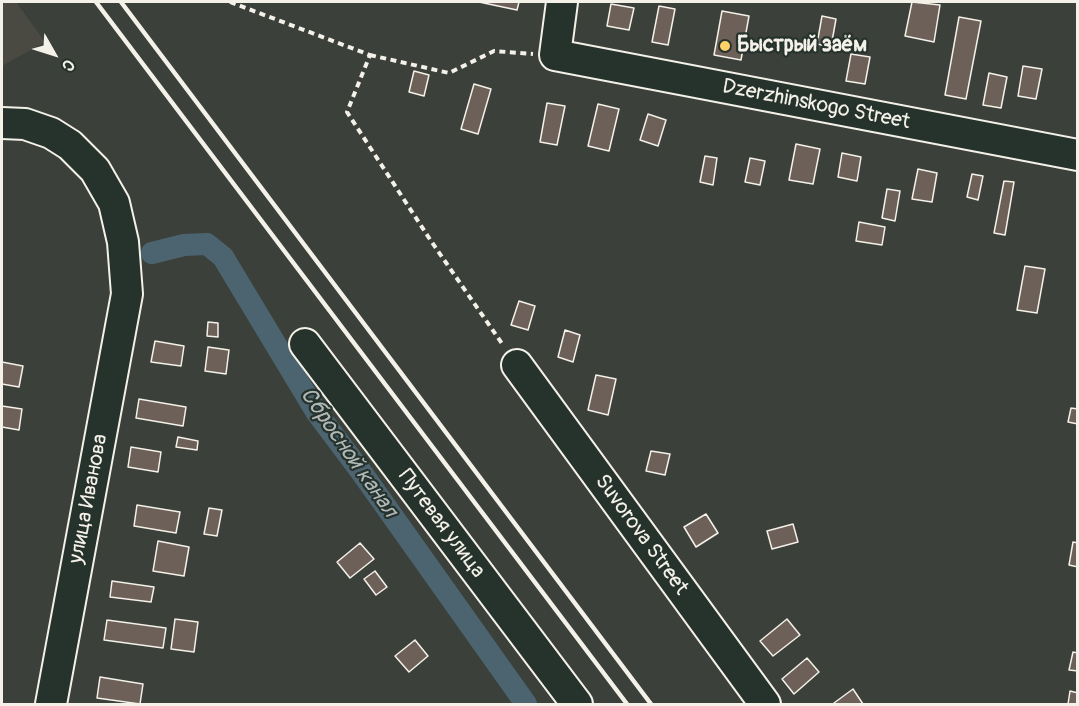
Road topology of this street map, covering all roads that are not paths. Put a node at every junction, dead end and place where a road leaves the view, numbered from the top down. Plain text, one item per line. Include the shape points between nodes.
1 (562, 2) edge
2 (2, 123) edge
3 (1077, 155) edge
4 (305, 344) dead end
5 (517, 365) road end
6 (51, 705) edge
7 (577, 705) edge
8 (765, 705) edge

1 - 3 street, Dzerzhinskogo Street via 555,55
2 - 6 street, улица Иванова via 25,124 70,145 95,170 114,203 123,242 127,294
4 - 7 street, Путевая улица
5 - 8 street, Suvorova Street

